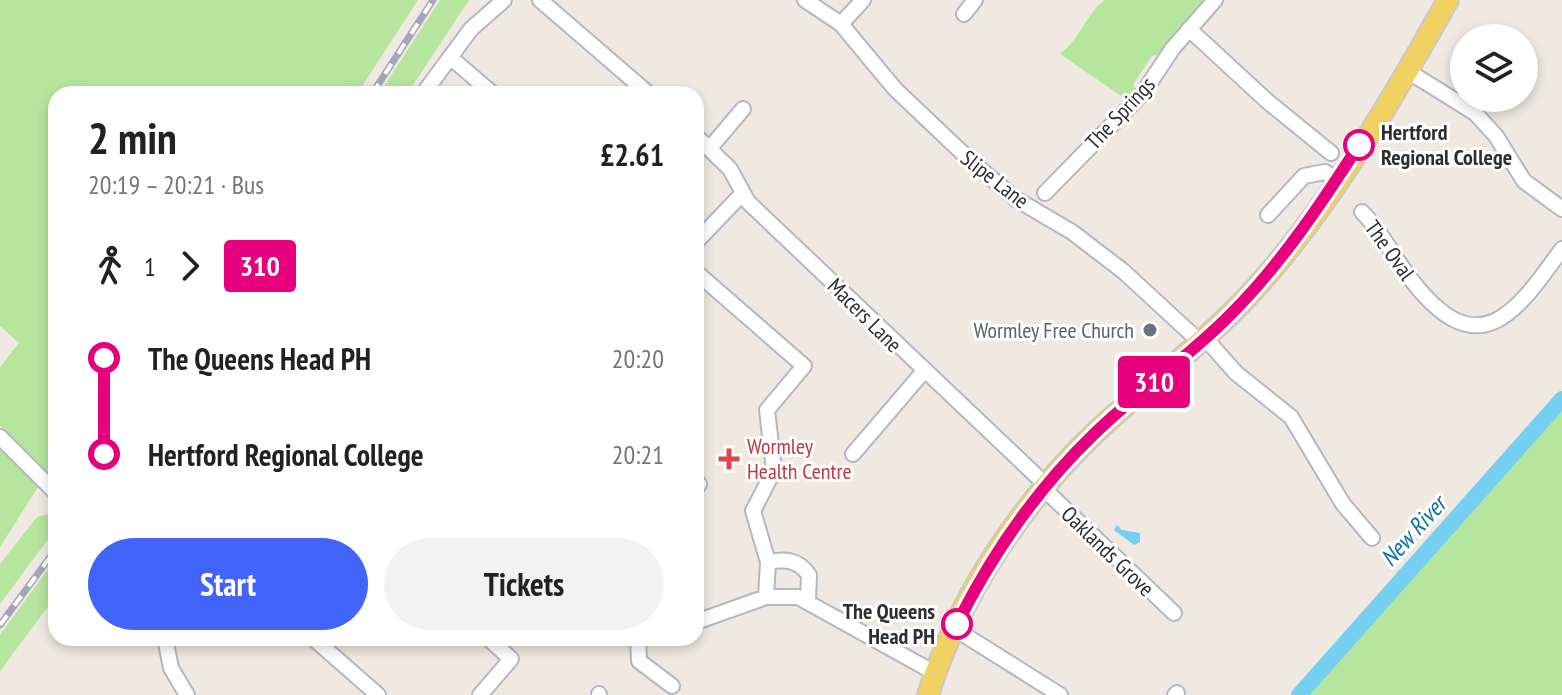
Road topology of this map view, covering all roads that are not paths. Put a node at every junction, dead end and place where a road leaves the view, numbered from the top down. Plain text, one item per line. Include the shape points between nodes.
1 (504, 0) edge
2 (540, 0) edge
3 (805, 0) edge
4 (863, 0) edge
5 (975, 0) edge
6 (1215, 0) edge
7 (1448, 0) edge
8 (964, 14) dead end
9 (841, 24) junction
10 (1189, 29) junction
11 (450, 57) junction
12 (1406, 70) junction
13 (429, 86) edge
14 (484, 86) edge
15 (640, 86) edge
16 (743, 109) dead end
17 (704, 143) edge
18 (710, 148) junction
19 (1331, 153) dead end
20 (1337, 180) junction
21 (743, 193) junction
22 (1045, 193) dead end
23 (1562, 209) edge
24 (1362, 212) dead end
25 (1268, 215) dead end
26 (704, 234) edge
27 (1562, 249) edge
28 (704, 279) edge
29 (1203, 340) junction
30 (924, 371) junction
31 (0, 437) edge
32 (853, 454) dead end
33 (48, 485) edge
34 (1045, 487) junction
35 (1372, 538) dead end
36 (768, 562) junction
37 (766, 597) junction
38 (808, 600) junction
39 (1174, 613) dead end
40 (704, 619) edge
41 (955, 629) junction
42 (167, 646) edge
43 (322, 646) edge
44 (497, 646) edge
45 (638, 646) edge
46 (935, 673) junction
47 (672, 686) dead end
48 (187, 695) edge
49 (378, 695) edge
50 (480, 695) edge
51 (928, 695) edge
52 (1060, 695) edge

1 - 11 street via 471,29
2 - 15 street
3 - 9 street, Slipe Lane
4 - 9 street
5 - 8 street
6 - 10 street, The Springs
7 - 12 main road
9 - 29 street, Slipe Lane via 868,60 946,139 1016,199 1123,271
10 - 19 street
10 - 22 street, The Springs via 1143,93
11 - 13 street
11 - 14 street
12 - 20 main road
12 - 23 street via 1475,113 1524,181
16 - 18 street
17 - 18 street, Macers Lane
18 - 21 street, Macers Lane
20 - 25 street via 1325,172 1304,176
20 - 29 main road via 1255,289
21 - 26 street
21 - 30 street, Macers Lane
24 - 27 street, The Oval via 1384,235 1413,283 1465,325 1487,326 1505,317
28 - 36 street via 804,366 767,410 774,470 753,511
29 - 34 main road via 1094,434
29 - 35 street, Slipe Lane via 1291,417 1343,504
30 - 32 street
30 - 34 street, Macers Lane
31 - 33 street
34 - 39 street, Oaklands Grove
34 - 41 main road via 983,575
36 - 37 street
36 - 38 street via 800,564 811,582
37 - 38 street
37 - 40 street
38 - 46 street
41 - 46 main road
41 - 52 street
42 - 48 street via 171,668
43 - 49 street
44 - 50 street via 511,659
45 - 47 street via 639,661
46 - 51 main road

